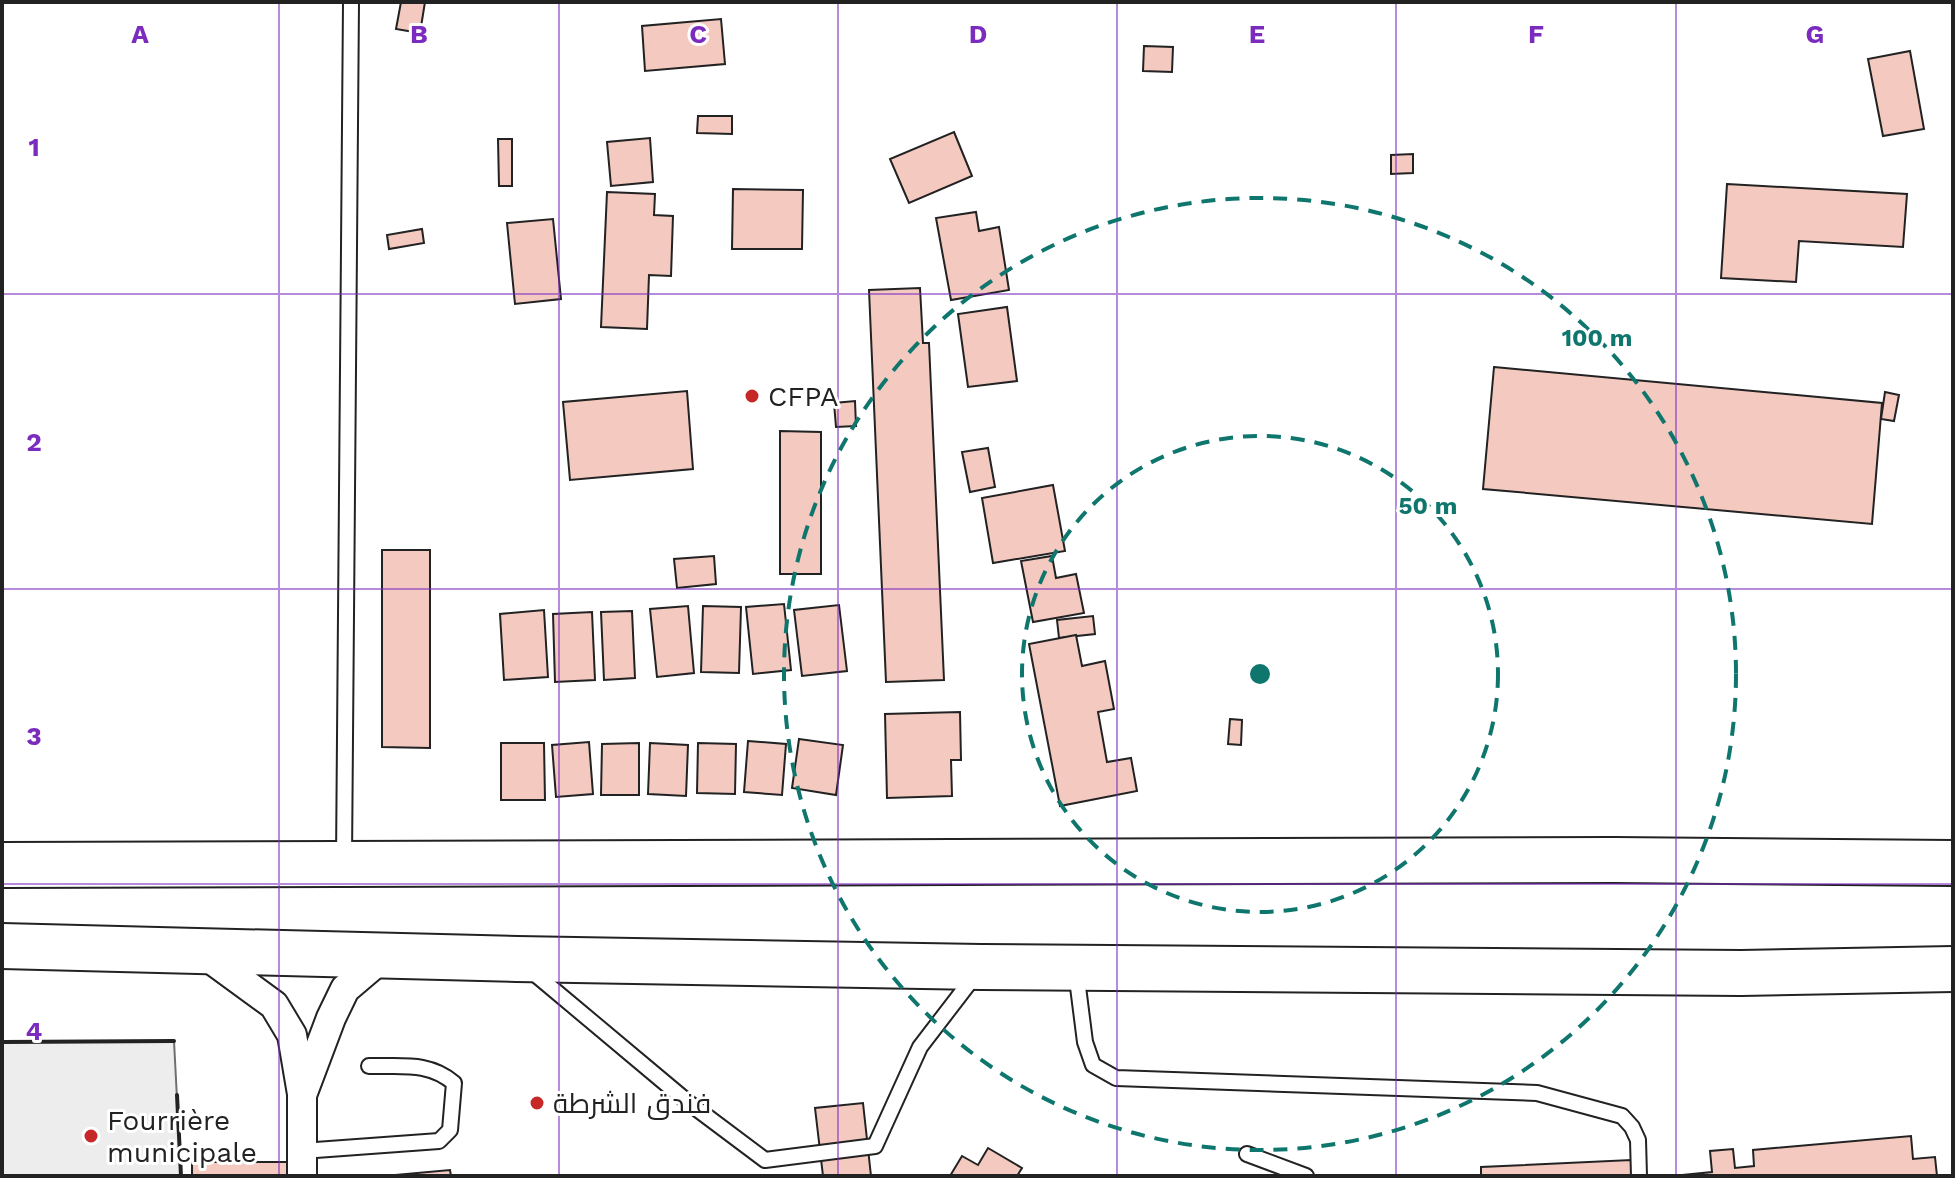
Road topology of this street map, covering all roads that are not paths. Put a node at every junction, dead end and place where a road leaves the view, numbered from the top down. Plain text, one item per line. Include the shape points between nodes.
1 (351, 2) edge
2 (1953, 863) edge
3 (344, 864) junction
4 (2, 865) edge
5 (2, 946) edge
6 (198, 951) junction
7 (385, 955) junction
8 (517, 959) junction
9 (981, 967) junction
10 (1076, 967) junction
11 (1953, 969) edge
12 (369, 1066) dead end
13 (302, 1095) junction
14 (1247, 1154) dead end
15 (302, 1163) edge
16 (1306, 1176) edge
17 (1639, 1176) edge

1 - 3 lane
2 - 3 highway
3 - 4 highway
5 - 6 highway
6 - 7 highway
6 - 13 street via 274,1005 292,1035
7 - 8 highway
7 - 13 street via 345,989
8 - 9 highway
8 - 9 lane via 765,1160 875,1146 920,1047
9 - 10 highway
10 - 11 highway via 1741,973
10 - 17 lane via 1093,1065 1116,1078 1537,1093 1622,1116 1638,1140
12 - 15 lane via 429,1067 442,1073 454,1083 450,1130 439,1141
13 - 15 street
14 - 16 lane

